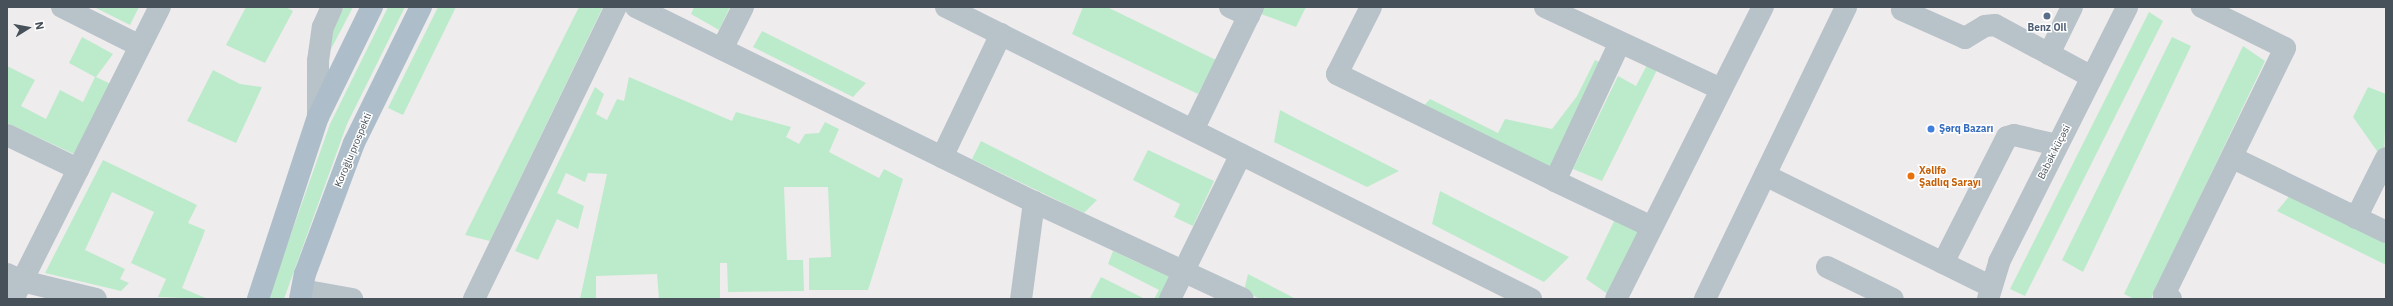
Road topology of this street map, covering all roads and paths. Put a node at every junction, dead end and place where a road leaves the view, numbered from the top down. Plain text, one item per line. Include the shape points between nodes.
1 (62, 7) edge
2 (160, 7) edge
3 (332, 7) edge
4 (372, 7) edge
5 (421, 7) edge
6 (616, 7) edge
7 (636, 7) edge
8 (743, 7) edge
9 (946, 7) edge
10 (1230, 7) edge
11 (1371, 7) edge
12 (1545, 7) edge
13 (1763, 7) edge
14 (1846, 7) edge
15 (2072, 7) edge
16 (2127, 7) edge
17 (2202, 7) edge
18 (1902, 10) dead end
19 (1251, 12) edge
20 (1000, 34) junction
21 (1620, 42) junction
22 (140, 46) junction
23 (722, 49) junction
24 (2049, 54) junction
25 (2092, 77) junction
26 (1721, 90) junction
27 (318, 118) junction
28 (1193, 130) junction
29 (7, 135) edge
30 (2058, 145) junction
31 (1241, 154) junction
32 (942, 157) junction
33 (2233, 158) junction
34 (2386, 158) edge
35 (78, 169) junction
36 (1765, 175) junction
37 (1555, 180) junction
38 (1034, 202) junction
39 (2356, 218) junction
40 (1652, 227) junction
41 (2386, 232) edge
42 (1944, 263) junction
43 (1827, 267) dead end
44 (1184, 271) junction
45 (14, 284) edge
46 (1989, 292) edge
47 (301, 295) edge
48 (96, 299) edge
49 (258, 299) edge
50 (352, 299) edge
51 (474, 299) edge
52 (1021, 299) edge
53 (1170, 299) edge
54 (1242, 299) edge
55 (1531, 299) edge
56 (1616, 299) edge
57 (1705, 299) edge
58 (1893, 299) edge
59 (2171, 299) edge

1 - 22 street
2 - 22 street
3 - 27 street via 323,27 318,62
4 - 27 main road
5 - 47 main road, Koroğlu prospekti via 354,143
6 - 51 street
7 - 23 street
8 - 23 street
9 - 20 street
10 - 19 street
11 - 37 street via 1337,74
12 - 21 street
13 - 26 street
14 - 36 street
15 - 24 street
16 - 25 street, Babək küçəsi
17 - 33 street via 2285,48
18 - 24 street via 1965,38 1985,26 1995,25
19 - 28 street
20 - 28 street
20 - 32 street
21 - 26 street
21 - 37 street
22 - 35 street
23 - 32 street
24 - 25 street
25 - 30 street, Babək küçəsi
26 - 40 street
27 - 49 main road
28 - 31 street
29 - 35 street
30 - 42 street via 2014,135 2007,137
30 - 46 street, Babək küçəsi
31 - 44 street
31 - 55 street
32 - 38 street
33 - 39 street
33 - 59 street via 2164,295
34 - 39 street
35 - 45 street
36 - 42 street
36 - 57 street
37 - 40 street
38 - 44 street
38 - 52 street
39 - 41 street
40 - 56 street
42 - 46 street
43 - 58 street
44 - 53 street
44 - 54 street
45 - 48 street
47 - 50 street

